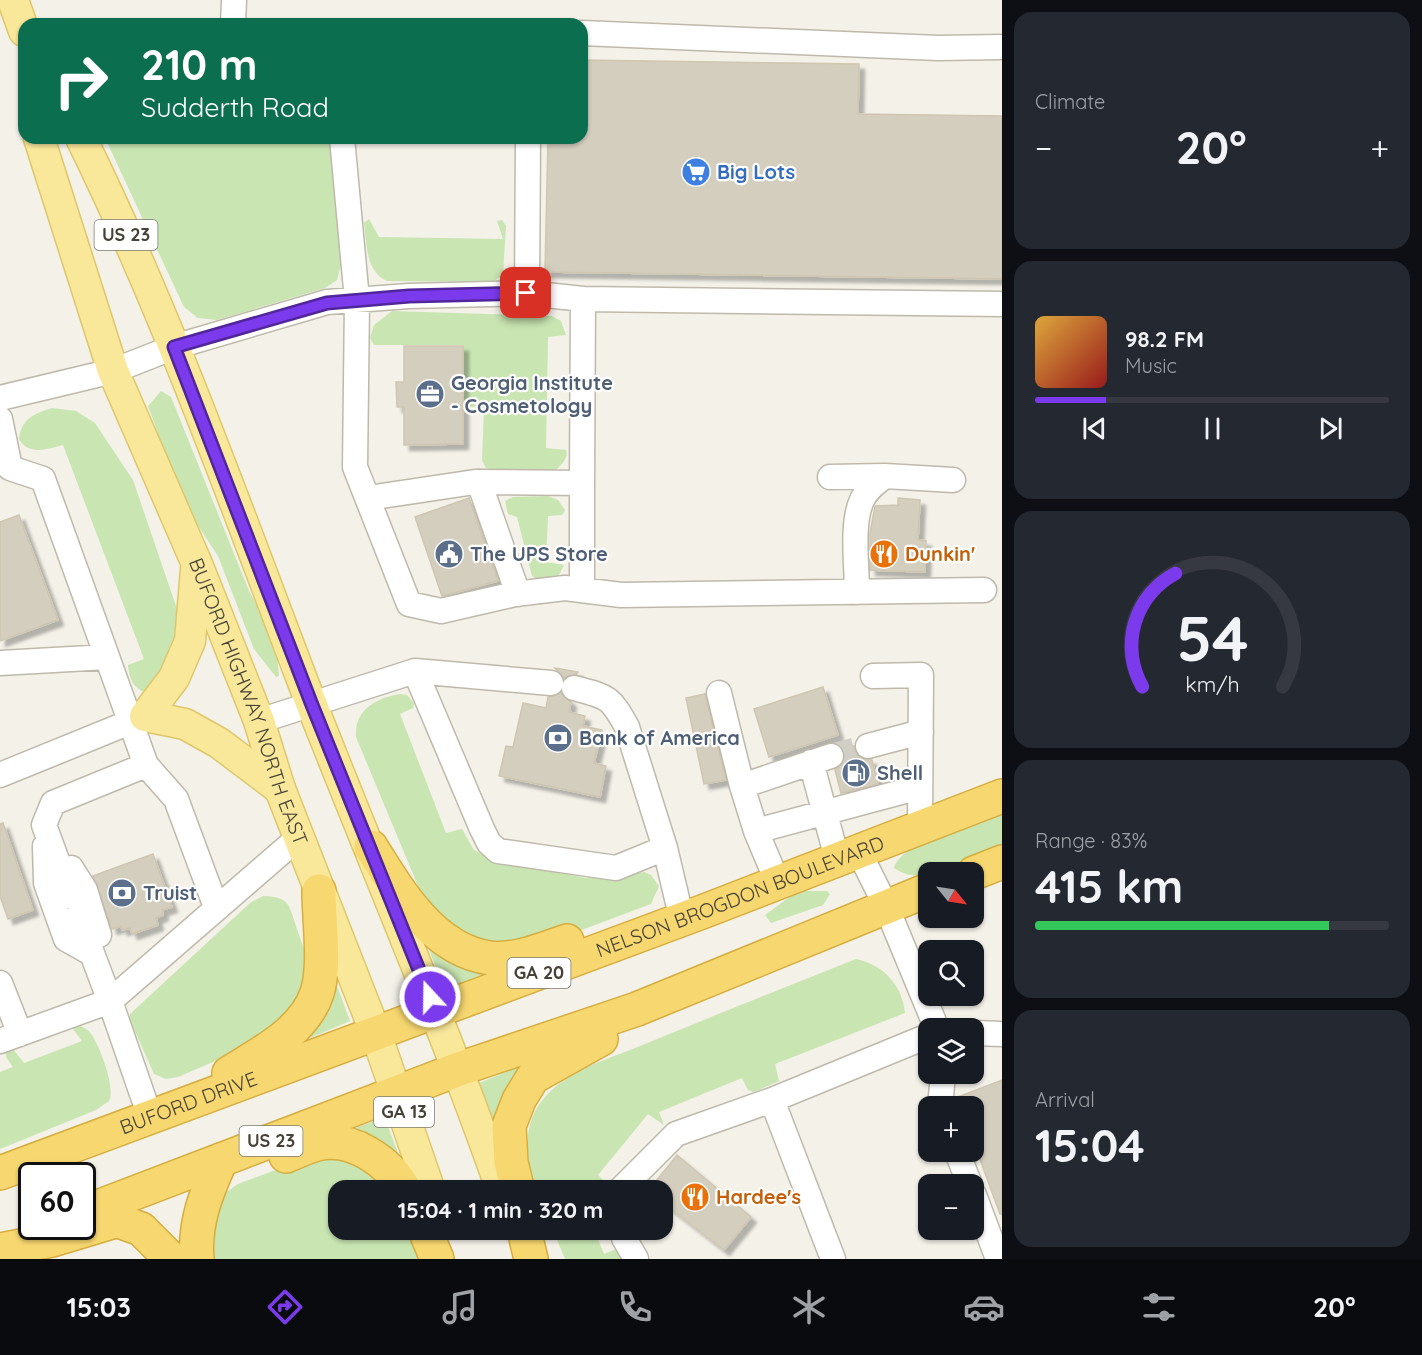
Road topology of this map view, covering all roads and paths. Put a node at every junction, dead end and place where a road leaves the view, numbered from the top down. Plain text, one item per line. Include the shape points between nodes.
1 (13, 0) edge
2 (234, 0) edge
3 (19, 18) edge
4 (233, 18) edge
5 (588, 33) edge
6 (1002, 47) edge
7 (41, 144) edge
8 (84, 144) edge
9 (343, 144) edge
10 (528, 144) edge
11 (526, 293) junction
12 (583, 299) junction
13 (357, 300) junction
14 (1002, 304) edge
15 (171, 340) junction
16 (113, 371) junction
17 (0, 398) edge
18 (0, 419) edge
19 (5, 470) edge
20 (885, 476) junction
21 (830, 477) dead end
22 (953, 480) dead end
23 (479, 482) junction
24 (582, 483) junction
25 (368, 498) junction
26 (197, 564) junction
27 (582, 590) junction
28 (984, 590) dead end
29 (857, 592) junction
30 (518, 594) junction
31 (107, 657) junction
32 (0, 663) edge
33 (415, 670) junction
34 (873, 676) dead end
35 (719, 693) dead end
36 (312, 705) junction
37 (138, 719) junction
38 (259, 721) junction
39 (921, 732) junction
40 (868, 746) tunnel mouth
41 (146, 765) junction
42 (0, 775) edge
43 (742, 786) junction
44 (920, 787) junction
45 (280, 789) junction
46 (1002, 796) edge
47 (824, 813) junction
48 (44, 825) junction
49 (920, 827) junction
50 (756, 831) junction
51 (298, 838) junction
52 (371, 848) junction
53 (665, 848) junction
54 (848, 854) junction
55 (1002, 862) edge
56 (984, 869) edge
57 (777, 881) junction
58 (319, 891) junction
59 (918, 894) edge
60 (886, 906) junction
61 (216, 907) junction
62 (690, 908) junction
63 (91, 953) junction
64 (0, 983) edge
65 (114, 998) junction
66 (637, 1009) junction
67 (436, 1012) junction
68 (932, 1018) edge
69 (984, 1033) edge
70 (376, 1034) junction
71 (1002, 1034) edge
72 (10, 1037) edge
73 (918, 1040) edge
74 (459, 1070) junction
75 (398, 1094) junction
76 (772, 1100) junction
77 (150, 1117) junction
78 (0, 1173) edge
79 (215, 1173) junction
80 (399, 1180) edge
81 (426, 1180) edge
82 (498, 1180) edge
83 (515, 1180) edge
84 (630, 1180) edge
85 (96, 1209) edge
86 (116, 1220) junction
87 (984, 1222) edge
88 (18, 1237) edge
89 (428, 1240) edge
90 (446, 1240) edge
91 (520, 1240) edge
92 (526, 1240) edge
93 (625, 1240) edge
94 (0, 1244) edge
95 (0, 1250) edge
96 (171, 1259) edge
97 (198, 1259) edge
98 (437, 1259) edge
99 (453, 1259) edge
100 (529, 1259) edge
101 (636, 1259) edge
102 (833, 1259) edge
103 (998, 1259) edge

1 - 3 main road
2 - 4 street
5 - 6 street via 938,48
7 - 16 main road, US 23
8 - 15 main road, US 23
9 - 13 street
10 - 11 street
11 - 12 street
11 - 13 street
12 - 14 street
12 - 24 street
13 - 15 street via 327,303
13 - 25 street via 355,467
15 - 16 street
15 - 36 main road, US 23
16 - 17 street
16 - 26 main road, BUFORD HIGHWAY NORTH EAST / US 23
18 - 19 street
19 - 31 street via 43,479
20 - 21 street
20 - 22 street
20 - 29 street via 861,502 856,531
23 - 24 street
23 - 25 street
23 - 30 street
24 - 27 street
25 - 30 street via 410,604 441,611
26 - 37 main road via 190,641 174,678
26 - 38 main road, BUFORD HIGHWAY NORTH EAST / US 23
27 - 29 street via 621,595
27 - 30 street via 565,588
28 - 29 street
31 - 32 street
31 - 37 street
33 - 36 street
33 - 53 street via 563,686 607,696 627,727
33 - 53 street via 482,829 498,851 616,868
34 - 39 street via 921,675
35 - 43 street
36 - 38 street
36 - 52 main road, US 23
37 - 41 street
37 - 42 street
37 - 45 main road via 185,724 219,743
38 - 45 main road, BUFORD HIGHWAY NORTH EAST / US 23
39 - 40 street
39 - 44 street
41 - 48 street via 53,803
41 - 61 street via 176,799
43 - 47 street via 821,759
43 - 50 street
44 - 47 street
44 - 49 street
45 - 51 main road, BUFORD HIGHWAY NORTH EAST / US 23
46 - 49 highway, NELSON BROGDON BOULEVARD / GA 20
47 - 50 street
47 - 54 street
48 - 63 street
48 - 63 street via 46,883 66,939
48 - 65 street via 85,890
49 - 54 highway, NELSON BROGDON BOULEVARD / GA 20
50 - 57 street
51 - 58 main road, BUFORD HIGHWAY NORTH EAST / US 23
51 - 61 street
52 - 62 highway via 396,887 449,944 492,958 535,952 639,912
52 - 67 main road, US 23
53 - 62 street
54 - 57 highway, NELSON BROGDON BOULEVARD / GA 20
54 - 60 street
55 - 56 highway
57 - 62 highway, NELSON BROGDON BOULEVARD / GA 20
58 - 70 main road, BUFORD HIGHWAY NORTH EAST / US 23
58 - 77 highway via 320,974 317,994 307,1010 287,1035 192,1096
59 - 60 highway
60 - 66 highway
60 - 68 street
61 - 65 street
62 - 67 highway, NELSON BROGDON BOULEVARD / GA 20
63 - 65 street
64 - 72 street
65 - 72 street
65 - 77 street
66 - 74 highway
66 - 83 highway via 597,1042 532,1077 509,1126
67 - 70 highway, NELSON BROGDON BOULEVARD / GA 20
67 - 74 main road, US 23
69 - 71 street
70 - 75 main road, GA 13
70 - 77 highway, BUFORD DRIVE
73 - 76 street
74 - 75 highway, US 23
74 - 82 main road
75 - 79 highway, US 23
75 - 81 main road, GA 13
76 - 84 street via 676,1134
76 - 102 street
77 - 78 highway, BUFORD DRIVE
79 - 80 highway via 319,1143 348,1145 374,1156
79 - 85 highway, US 23
79 - 86 highway
79 - 97 highway via 200,1214
86 - 95 highway via 52,1240
86 - 96 highway via 141,1229
87 - 103 street
88 - 94 highway
89 - 98 highway
90 - 99 main road
91 - 100 main road
92 - 100 highway
93 - 101 street

